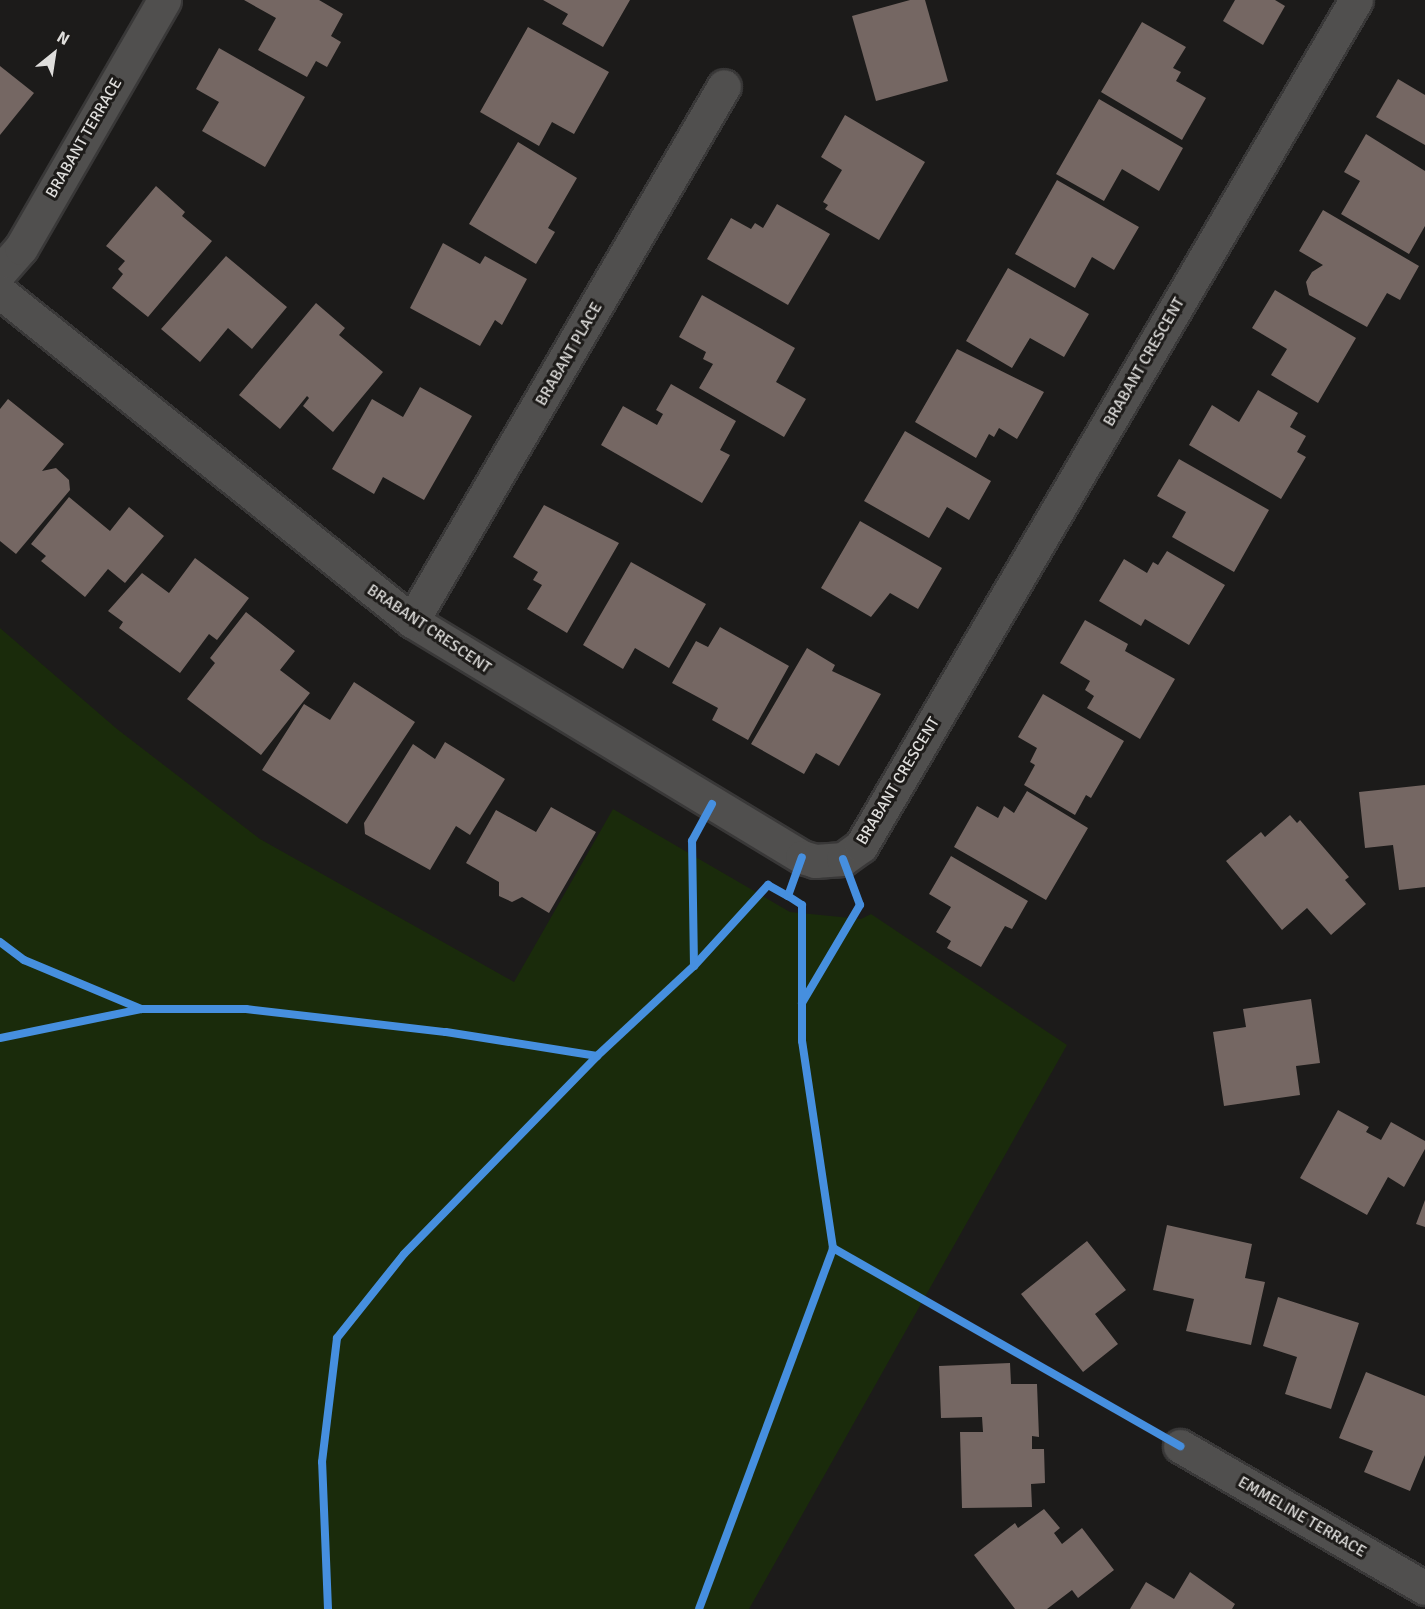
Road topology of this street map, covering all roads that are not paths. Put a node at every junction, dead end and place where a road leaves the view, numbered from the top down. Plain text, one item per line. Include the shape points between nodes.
1 (164, 0) edge
2 (1356, 0) edge
3 (724, 86) dead end
4 (0, 272) edge
5 (0, 292) edge
6 (412, 621) junction
7 (1180, 1446) dead end
8 (1425, 1588) edge

1 - 4 street, BRABANT TERRACE via 21,248
2 - 6 street, BRABANT CRESCENT via 861,846 843,859 815,861 802,857
3 - 6 street, BRABANT PLACE
5 - 6 street, BRABANT CRESCENT
7 - 8 street, EMMELINE TERRACE

